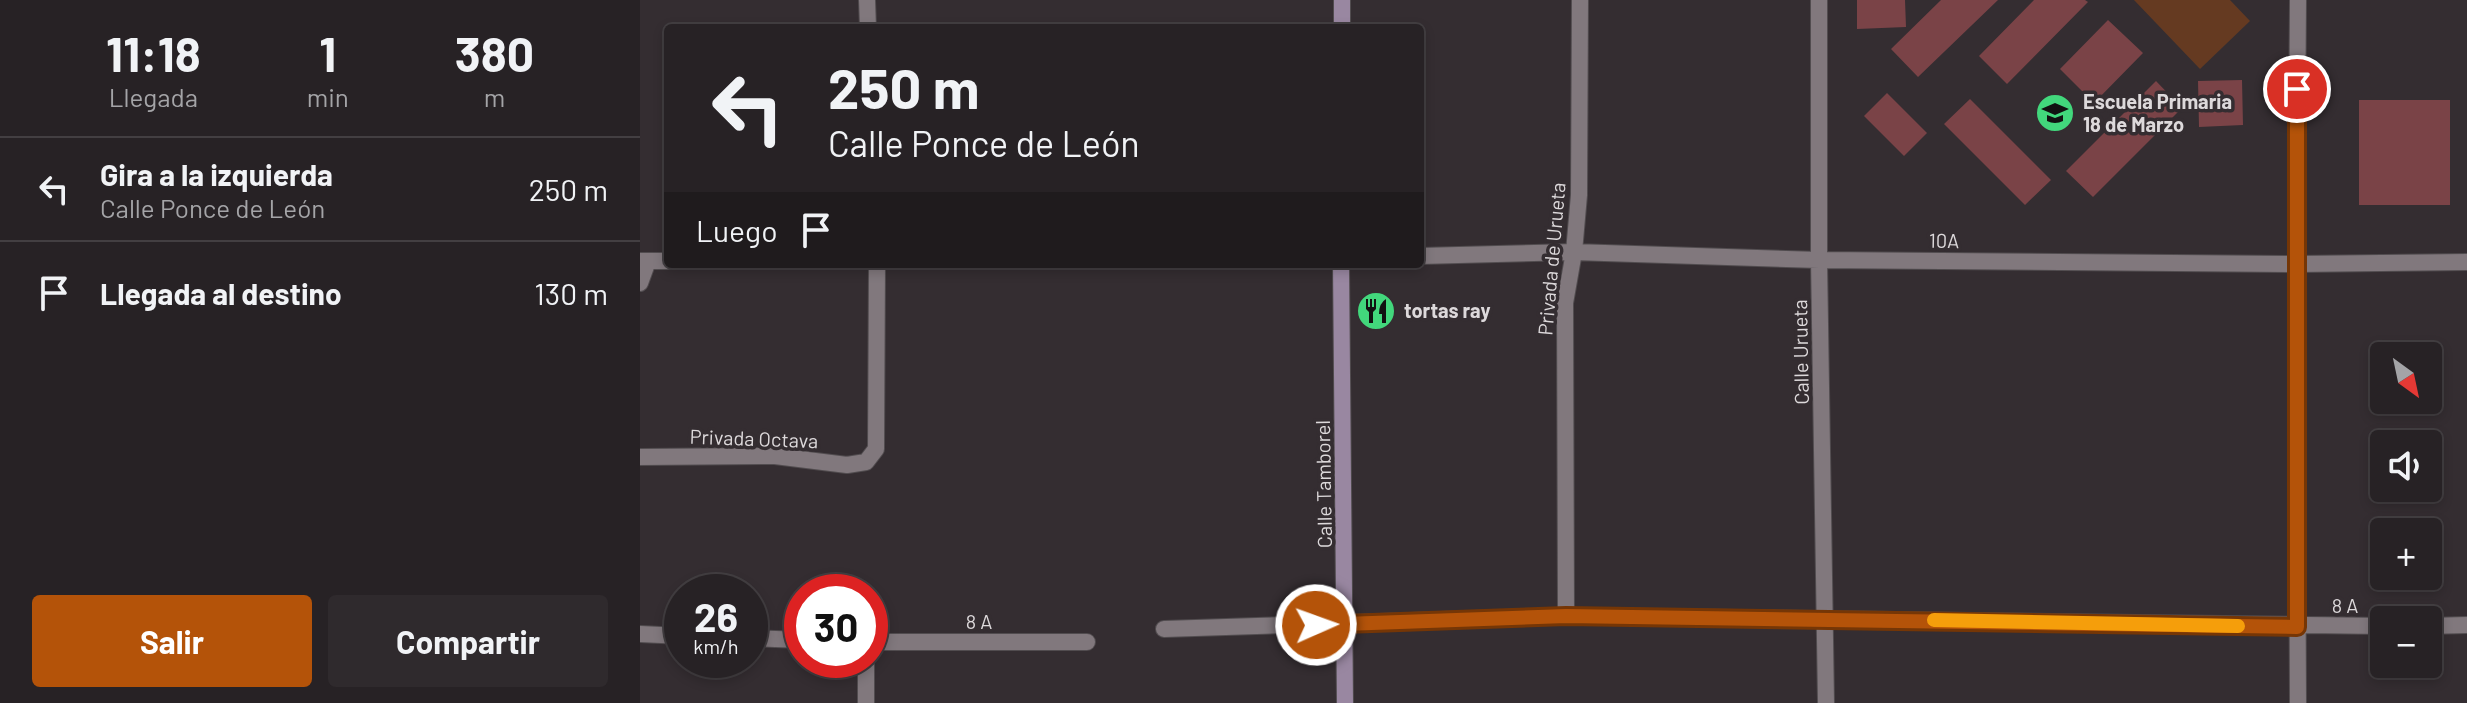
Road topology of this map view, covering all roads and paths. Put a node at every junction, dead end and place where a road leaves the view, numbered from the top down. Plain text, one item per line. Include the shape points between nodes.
1 (867, 0) edge
2 (1342, 0) edge
3 (1580, 0) edge
4 (1819, 0) edge
5 (2298, 0) edge
6 (868, 24) edge
7 (1342, 24) edge
8 (1574, 252) junction
9 (1424, 256) edge
10 (1819, 260) junction
11 (644, 261) edge
12 (2467, 262) edge
13 (2296, 264) junction
14 (877, 268) edge
15 (1341, 268) edge
16 (640, 283) edge
17 (640, 457) edge
18 (1566, 616) junction
19 (1825, 618) junction
20 (1346, 624) junction
21 (2467, 625) edge
22 (2370, 626) edge
23 (2442, 626) edge
24 (2297, 627) junction
25 (1164, 629) dead end
26 (640, 634) edge
27 (664, 635) edge
28 (888, 642) edge
29 (1087, 642) dead end
30 (866, 678) edge
31 (866, 703) edge
32 (1345, 703) edge
33 (1826, 703) edge
34 (2298, 703) edge

1 - 6 street
2 - 7 main road
3 - 8 street, Privada de Urueta
4 - 10 street, Calle Urueta
5 - 13 street
8 - 9 street, 10A
8 - 10 street, 10A
8 - 18 street, Privada de Urueta via 1565,303
10 - 13 street, 10A
10 - 19 street, Calle Urueta
11 - 16 street
12 - 13 street, 10A
13 - 24 street
14 - 17 street, Privada Octava via 876,449 866,462
15 - 20 main road, Calle Tamborel
18 - 19 street, 8 A
18 - 20 street, 8 A
19 - 24 street, 8 A
19 - 33 street, Calle Urueta
20 - 25 street, 8 A
20 - 32 main road, Calle Tamborel
21 - 23 street
22 - 24 street, 8 A
24 - 34 street
26 - 27 street
28 - 29 street, 8 A
30 - 31 street

